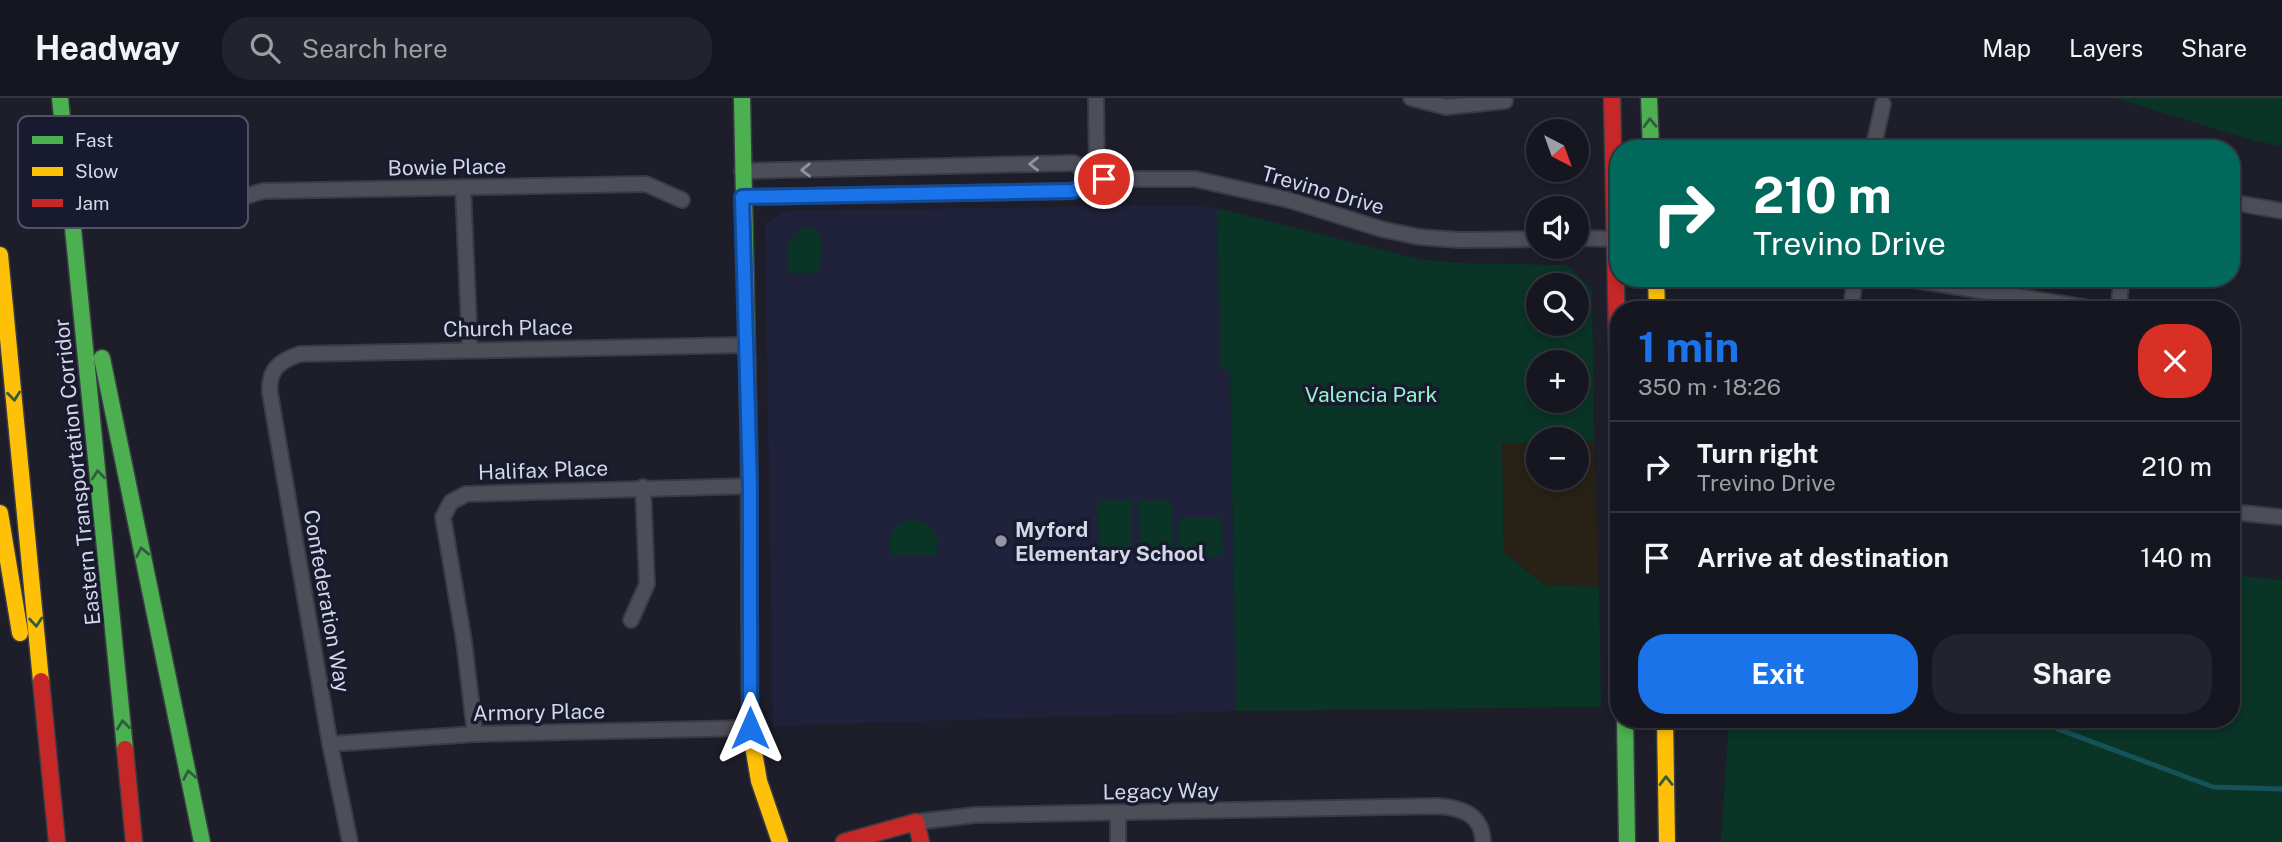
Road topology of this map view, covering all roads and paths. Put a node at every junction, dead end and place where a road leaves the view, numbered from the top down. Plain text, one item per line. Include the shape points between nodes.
1 (60, 98) edge
2 (742, 98) edge
3 (1096, 98) edge
4 (1411, 98) edge
5 (1612, 98) edge
6 (1649, 98) edge
7 (1505, 101) dead end
8 (1883, 104) dead end
9 (62, 116) edge
10 (1613, 140) edge
11 (1651, 140) edge
12 (1875, 140) edge
13 (742, 171) junction
14 (1097, 179) junction
15 (463, 187) junction
16 (248, 196) edge
17 (742, 197) junction
18 (682, 200) dead end
19 (2240, 204) edge
20 (2282, 211) edge
21 (74, 228) edge
22 (77, 228) edge
23 (1589, 238) edge
24 (1526, 239) edge
25 (1610, 239) edge
26 (0, 255) edge
27 (1958, 287) edge
28 (2045, 301) edge
29 (746, 345) junction
30 (470, 350) junction
31 (274, 367) joint
32 (750, 486) junction
33 (643, 487) junction
34 (0, 513) edge
35 (2240, 513) edge
36 (2282, 517) edge
37 (631, 620) dead end
38 (750, 728) junction
39 (1625, 728) edge
40 (1665, 728) edge
41 (475, 734) junction
42 (330, 744) junction
43 (1118, 814) junction
44 (55, 821) junction
45 (916, 822) junction
46 (57, 842) edge
47 (134, 842) edge
48 (202, 842) edge
49 (350, 842) edge
50 (780, 842) edge
51 (844, 842) edge
52 (921, 842) edge
53 (1118, 842) edge
54 (1483, 842) edge
55 (1627, 842) edge
56 (1667, 842) edge

1 - 9 main road, Eastern Transportation Corridor
2 - 13 main road
3 - 14 street
4 - 7 street via 1446,107
5 - 10 main road
11 -> 6 main road
8 - 12 street
14 -> 13 street, Trevino Drive via 1074,163
13 - 17 main road
14 - 17 street, Trevino Drive via 1072,191
14 - 24 street, Trevino Drive via 1195,179 1419,237
15 - 16 street, Bowie Place via 263,191
15 - 18 street, Bowie Place via 646,184
15 - 30 street
17 - 29 main road
19 - 20 street
47 -> 21 main road, Eastern Transportation Corridor
48 -> 22 main road
23 - 25 street
26 -> 44 main road
27 - 28 street
29 - 30 street, Church Place
29 - 32 main road
30 - 31 street, Church Place via 300,354
31 - 42 street, Confederation Way via 270,393
32 - 33 street, Halifax Place
32 - 38 main road
33 - 37 street via 647,584
33 - 41 street, Halifax Place via 466,494 452,502 443,517
34 - 44 main road
35 - 36 street
38 - 41 street, Armory Place
38 - 50 main road via 759,781
39 - 55 main road
56 -> 40 main road
41 - 42 street, Armory Place
42 - 49 street, Confederation Way
43 - 45 street, Legacy Way via 975,815
43 - 53 street
43 - 54 street, Legacy Way via 1438,806 1466,811 1477,822
44 - 46 main road
45 - 51 main road, Legacy Way
45 - 52 main road

